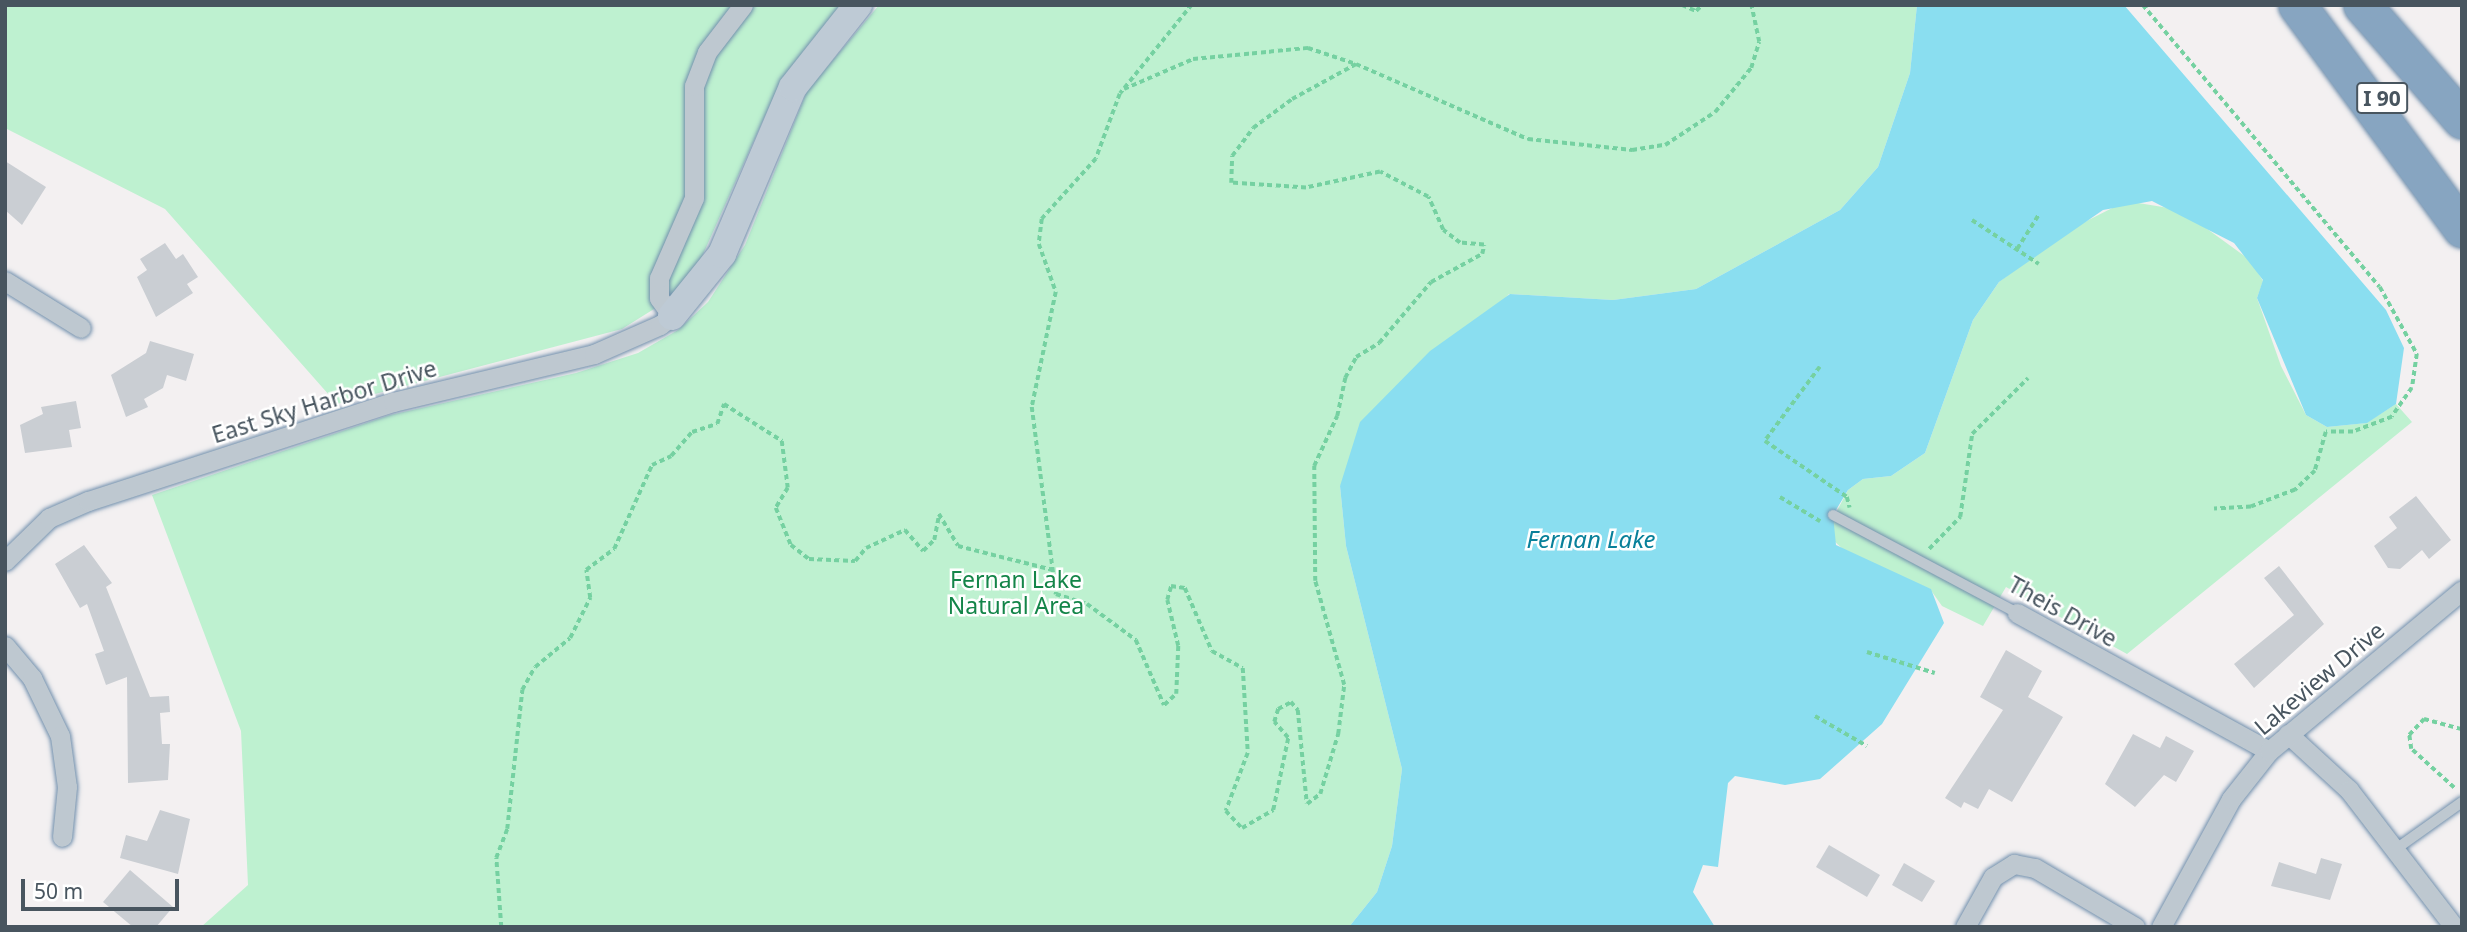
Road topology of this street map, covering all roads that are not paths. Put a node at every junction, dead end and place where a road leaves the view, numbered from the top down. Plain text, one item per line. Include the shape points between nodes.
1 (743, 5) edge
2 (858, 5) edge
3 (2300, 5) edge
4 (2369, 13) edge
5 (2462, 90) edge
6 (2462, 120) edge
7 (2462, 190) edge
8 (2462, 229) edge
9 (5, 281) edge
10 (672, 316) junction
11 (81, 328) dead end
12 (1833, 515) dead end
13 (5, 561) edge
14 (2462, 590) edge
15 (2017, 613) joint
16 (5, 646) edge
17 (2288, 734) junction
18 (2269, 751) junction
19 (2462, 802) edge
20 (62, 837) dead end
21 (2396, 849) junction
22 (1965, 927) edge
23 (2135, 927) edge
24 (2161, 927) edge
25 (2454, 927) edge

1 - 10 street via 707,52 694,86 694,198 658,286
2 - 10 street via 793,87 722,254
3 - 7 highway, I 90
3 - 8 highway
4 - 5 highway, I 90
4 - 6 highway, I 90
9 - 11 street
10 - 13 street, East Sky Harbor Drive via 594,354 393,402 88,501 49,519
12 - 15 lane, Theis Drive
14 - 17 street, Lakeview Drive
15 - 18 street, Theis Drive
16 - 20 street via 32,678 60,736 67,787
17 - 18 street, Lakeview Drive
17 - 21 street via 2349,790
18 - 24 street, Lakeview Drive via 2231,799
19 - 21 lane
21 - 25 street
22 - 23 street via 1993,877 2014,864 2035,868

